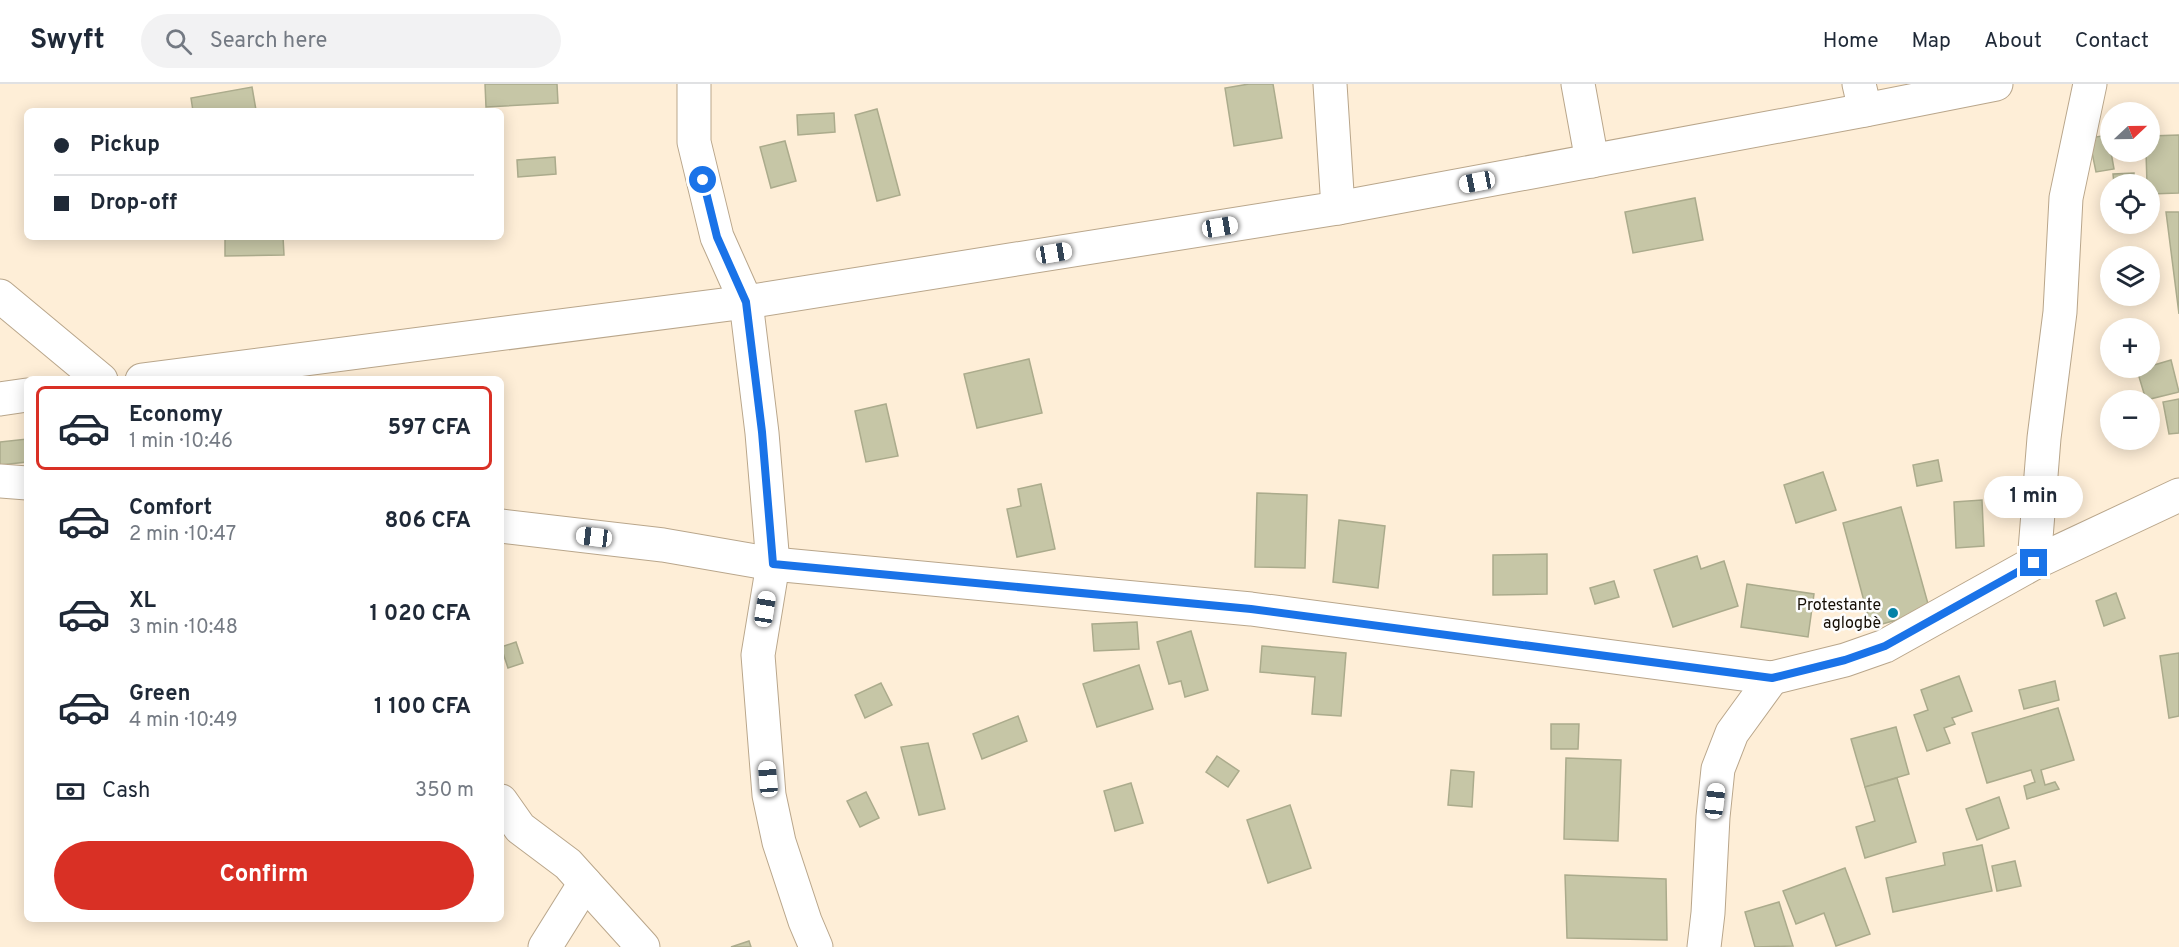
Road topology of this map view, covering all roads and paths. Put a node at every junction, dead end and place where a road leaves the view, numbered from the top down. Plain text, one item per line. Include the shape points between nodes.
1 (694, 84) edge
2 (1330, 84) edge
3 (1578, 84) edge
4 (1996, 84) edge
5 (2090, 84) edge
6 (1862, 97) edge
7 (1592, 161) junction
8 (1338, 208) junction
9 (0, 296) edge
10 (746, 302) junction
11 (96, 376) edge
12 (173, 376) edge
13 (24, 395) edge
14 (0, 399) edge
15 (0, 481) edge
16 (24, 483) edge
17 (2179, 495) edge
18 (504, 526) edge
19 (2034, 563) junction
20 (773, 564) junction
21 (1772, 678) junction
22 (504, 805) edge
23 (585, 883) junction
24 (1708, 913) junction
25 (808, 938) edge
26 (545, 947) edge
27 (643, 947) edge
28 (1704, 947) edge
29 (1723, 947) edge

1 - 10 street via 694,142 717,237
2 - 8 street
3 - 7 street
4 - 6 street
5 - 19 street via 2066,198 2060,312
6 - 7 street
7 - 8 street
8 - 10 street
9 - 11 street
10 - 12 street
10 - 20 street
13 - 14 street
15 - 16 street
17 - 19 street
18 - 20 street via 663,545
19 - 21 street via 1885,646
20 - 21 street via 1251,609
20 - 25 street via 758,655 765,745 778,842
21 - 24 street via 1732,733 1718,769
22 - 23 street via 520,828 568,864
23 - 26 street
23 - 27 street
24 - 28 street
24 - 29 street

